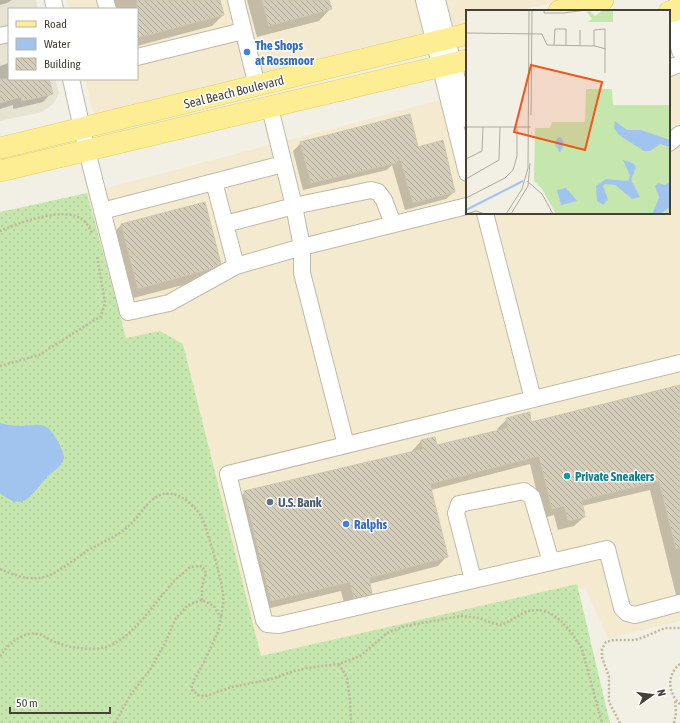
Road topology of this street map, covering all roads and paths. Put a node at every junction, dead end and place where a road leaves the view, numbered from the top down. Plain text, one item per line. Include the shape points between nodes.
1 (236, 0) edge
2 (424, 0) edge
3 (438, 0) edge
4 (603, 0) edge
5 (675, 8) edge
6 (563, 10) edge
7 (243, 31) junction
8 (450, 38) edge
9 (680, 51) edge
10 (138, 58) edge
11 (454, 63) edge
12 (680, 64) edge
13 (670, 68) edge
14 (71, 80) edge
15 (257, 86) junction
16 (270, 108) junction
17 (466, 115) edge
18 (83, 128) junction
19 (680, 134) edge
20 (670, 142) edge
21 (0, 148) edge
22 (87, 151) junction
23 (283, 164) junction
24 (466, 165) edge
25 (0, 171) edge
26 (214, 182) junction
27 (294, 206) junction
28 (466, 206) edge
29 (102, 211) junction
30 (485, 214) edge
31 (225, 224) junction
32 (393, 224) junction
33 (0, 231) edge
34 (93, 238) dead end
35 (302, 247) junction
36 (97, 252) dead end
37 (236, 266) junction
38 (680, 363) edge
39 (0, 366) edge
40 (533, 399) junction
41 (346, 445) junction
42 (551, 562) junction
43 (0, 569) edge
44 (473, 580) junction
45 (202, 600) junction
46 (680, 603) edge
47 (221, 618) junction
48 (680, 628) edge
49 (0, 656) edge
50 (339, 664) junction
51 (680, 664) edge
52 (675, 700) junction
53 (680, 704) edge
54 (115, 723) edge
55 (351, 723) edge
56 (602, 723) edge
57 (620, 723) edge
58 (674, 723) edge

1 - 7 street
2 - 8 street
3 - 8 street
4 - 6 main road
5 - 9 street
7 - 10 street
7 - 15 street
8 - 11 street
8 - 15 main road, Seal Beach Boulevard
11 - 16 main road, Seal Beach Boulevard
11 - 17 street
11 - 24 street
12 - 13 street
14 - 18 street
15 - 18 main road, Seal Beach Boulevard
16 - 22 main road, Seal Beach Boulevard
16 - 23 street
18 - 21 main road, Seal Beach Boulevard
18 - 22 street
19 - 20 street
22 - 25 main road, Seal Beach Boulevard
22 - 29 street
23 - 26 street
23 - 27 street
26 - 29 street
26 - 31 street
27 - 31 street
27 - 32 street via 371,190 378,192 384,200
27 - 35 street
28 - 32 street
29 - 37 street via 128,312 169,303
30 - 40 street
31 - 37 street
32 - 35 street
33 - 34 path via 56,214 70,215 83,220
35 - 37 street
35 - 41 street via 302,273
36 - 39 path via 105,303 101,316 39,355
38 - 40 street
40 - 41 street
41 - 44 street via 228,474 267,624 279,625
42 - 44 street
42 - 44 street via 532,497 524,491 459,504 456,513
42 - 46 street via 607,549 622,608 627,613 635,615
43 - 47 path via 26,578 50,576 120,534 157,496 167,493 176,495 194,507 202,519 224,595
45 - 47 path via 214,606
45 - 49 path via 202,586 206,573 202,566 190,567 175,580 141,622 119,640 107,646 71,647 39,634 26,635 16,639
45 - 54 path via 188,605 176,618 150,670 131,694
47 - 50 path via 218,632 191,689 198,696 307,668
48 - 57 path via 665,628 635,640 606,642 602,649 602,657 609,677 609,702
50 - 55 path via 347,678
50 - 56 path via 360,656 387,633 405,626 461,616 502,625 527,611 540,610 560,620 582,649
51 - 52 path via 670,679
52 - 53 path
52 - 58 path

